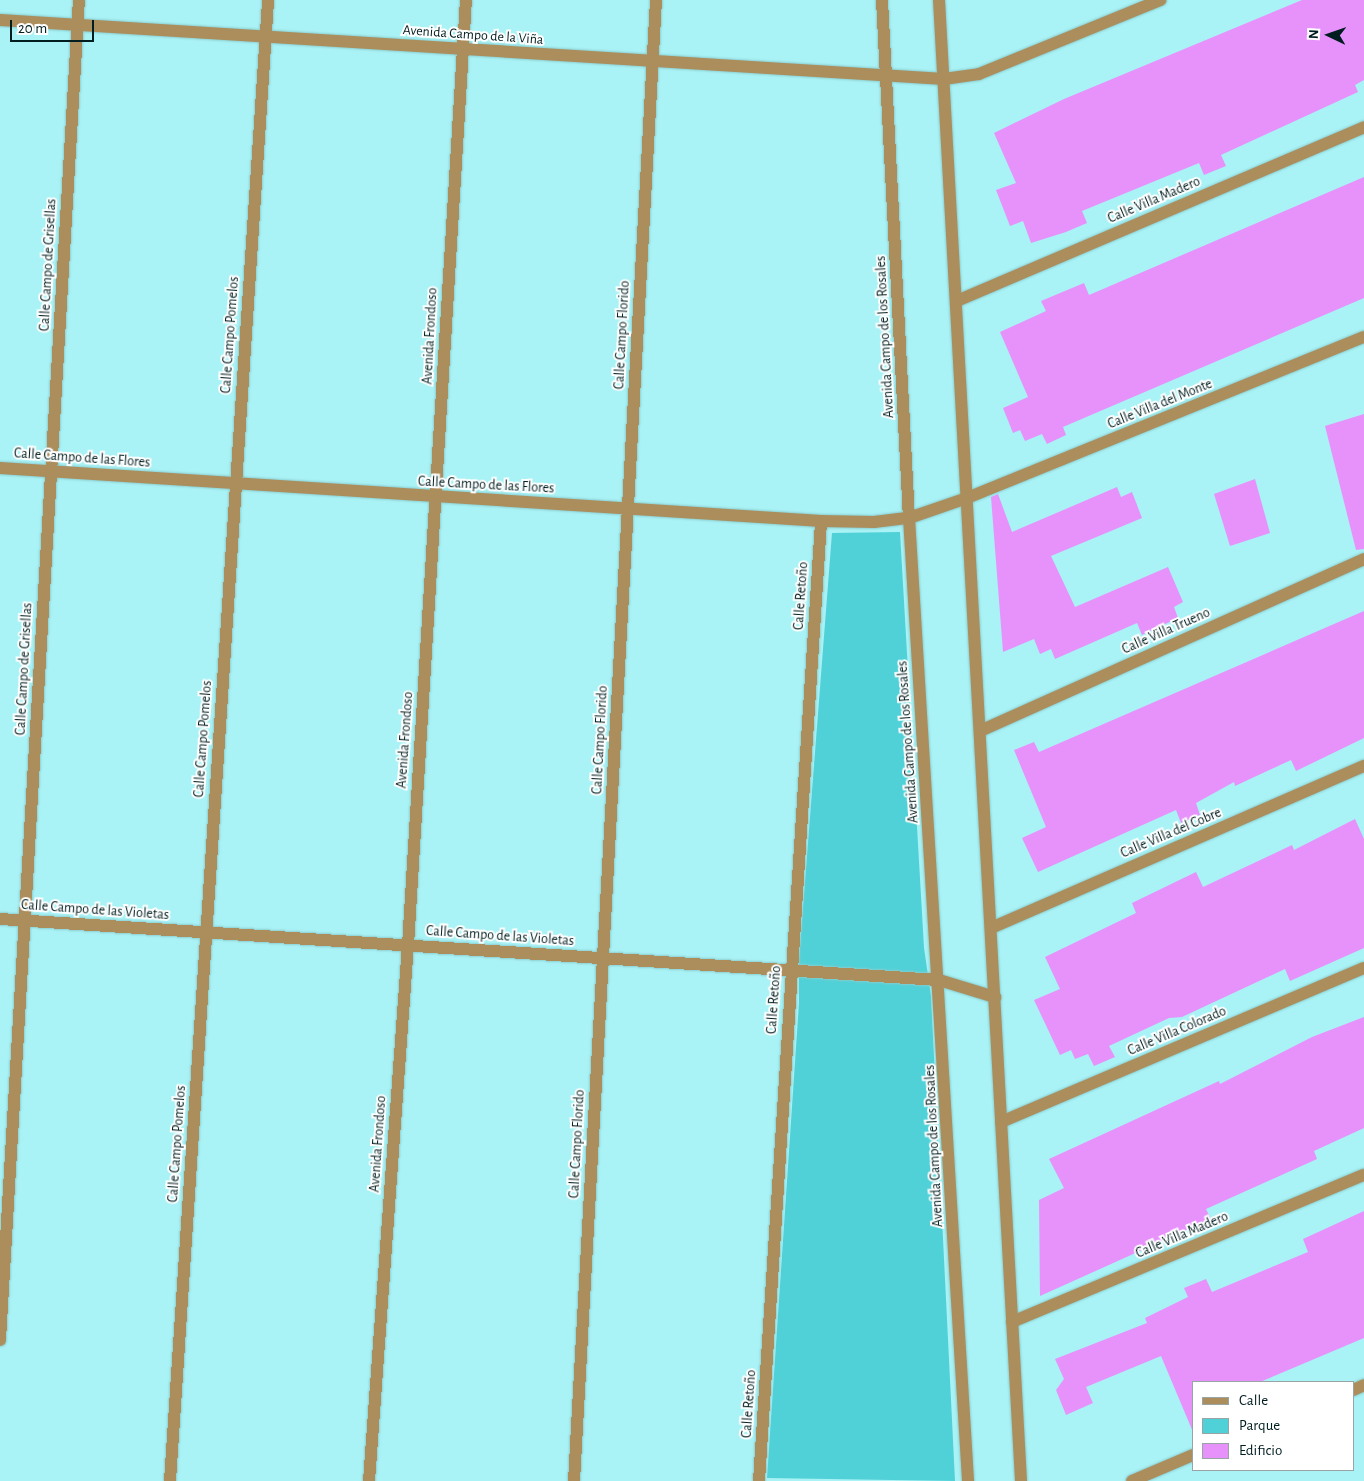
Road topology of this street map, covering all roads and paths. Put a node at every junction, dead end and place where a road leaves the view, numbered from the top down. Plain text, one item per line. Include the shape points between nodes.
1 (78, 0) edge
2 (268, 0) edge
3 (466, 0) edge
4 (656, 0) edge
5 (882, 0) edge
6 (938, 0) edge
7 (1160, 0) edge
8 (0, 20) edge
9 (77, 25) junction
10 (265, 37) junction
11 (463, 49) junction
12 (652, 61) junction
13 (887, 76) junction
14 (944, 79) junction
15 (1364, 127) edge
16 (957, 301) junction
17 (1364, 337) edge
18 (0, 468) edge
19 (51, 471) junction
20 (236, 483) junction
21 (436, 498) junction
22 (967, 498) junction
23 (628, 508) junction
24 (909, 518) junction
25 (821, 521) junction
26 (1364, 559) edge
27 (980, 731) junction
28 (1364, 766) edge
29 (0, 919) edge
30 (24, 920) junction
31 (991, 928) junction
32 (205, 932) junction
33 (408, 945) junction
34 (602, 957) junction
35 (1364, 968) edge
36 (791, 969) junction
37 (939, 980) junction
38 (995, 997) junction
39 (1002, 1122) junction
40 (1364, 1175) edge
41 (1012, 1322) junction
42 (0, 1340) edge
43 (1192, 1455) edge
44 (1145, 1478) edge
45 (170, 1481) edge
46 (369, 1481) edge
47 (574, 1481) edge
48 (759, 1481) edge
49 (968, 1481) edge
50 (1021, 1481) edge
51 (1132, 1481) edge

1 - 9 street, Calle Campo de Grisellas
2 - 10 street, Calle Campo Pomelos
3 - 11 street, Avenida Frondoso
4 - 12 street, Calle Campo Florido
5 - 13 street, Avenida Campo de los Rosales
6 - 14 street
7 - 14 street, Avenida Campo de la Viña via 979,74
8 - 9 street, Avenida Campo de la Viña
9 - 10 street, Avenida Campo de la Viña
9 - 19 street, Calle Campo de Grisellas
10 - 11 street, Avenida Campo de la Viña
10 - 20 street, Calle Campo Pomelos
11 - 12 street, Avenida Campo de la Viña
11 - 21 street, Avenida Frondoso
12 - 13 street, Avenida Campo de la Viña
12 - 23 street, Calle Campo Florido
13 - 14 street, Avenida Campo de la Viña
13 - 24 street, Avenida Campo de los Rosales
14 - 16 street
15 - 16 street, Calle Villa Madero
16 - 22 street
17 - 22 street, Calle Villa del Monte
18 - 19 street, Calle Campo de las Flores
19 - 20 street, Calle Campo de las Flores
19 - 30 street, Calle Campo de Grisellas
20 - 21 street, Calle Campo de las Flores
20 - 32 street, Calle Campo Pomelos
21 - 23 street, Calle Campo de las Flores
21 - 33 street, Avenida Frondoso
22 - 24 street, Calle Campo de las Flores
22 - 27 street
23 - 25 street, Calle Campo de las Flores
23 - 34 street, Calle Campo Florido
24 - 25 street, Calle Campo de las Flores via 874,522
24 - 37 street, Avenida Campo de los Rosales
25 - 36 street, Calle Retoño
26 - 27 street, Calle Villa Trueno
27 - 31 street
28 - 31 street, Calle Villa del Cobre
29 - 30 street, Calle Campo de las Violetas
30 - 32 street, Calle Campo de las Violetas
30 - 42 street, Calle Campo de Grisellas
31 - 38 street
32 - 33 street, Calle Campo de las Violetas
32 - 45 street, Calle Campo Pomelos
33 - 34 street, Calle Campo de las Violetas
33 - 46 street, Avenida Frondoso
34 - 36 street, Calle Campo de las Violetas
34 - 47 street, Calle Campo Florido
35 - 39 street, Calle Villa Colorado
36 - 37 street, Calle Campo de las Violetas
36 - 48 street, Calle Retoño
37 - 38 street, Calle Campo de las Violetas
37 - 49 street, Avenida Campo de los Rosales
38 - 39 street
39 - 41 street
40 - 41 street, Calle Villa Madero
41 - 50 street
43 - 44 street
44 - 51 street

